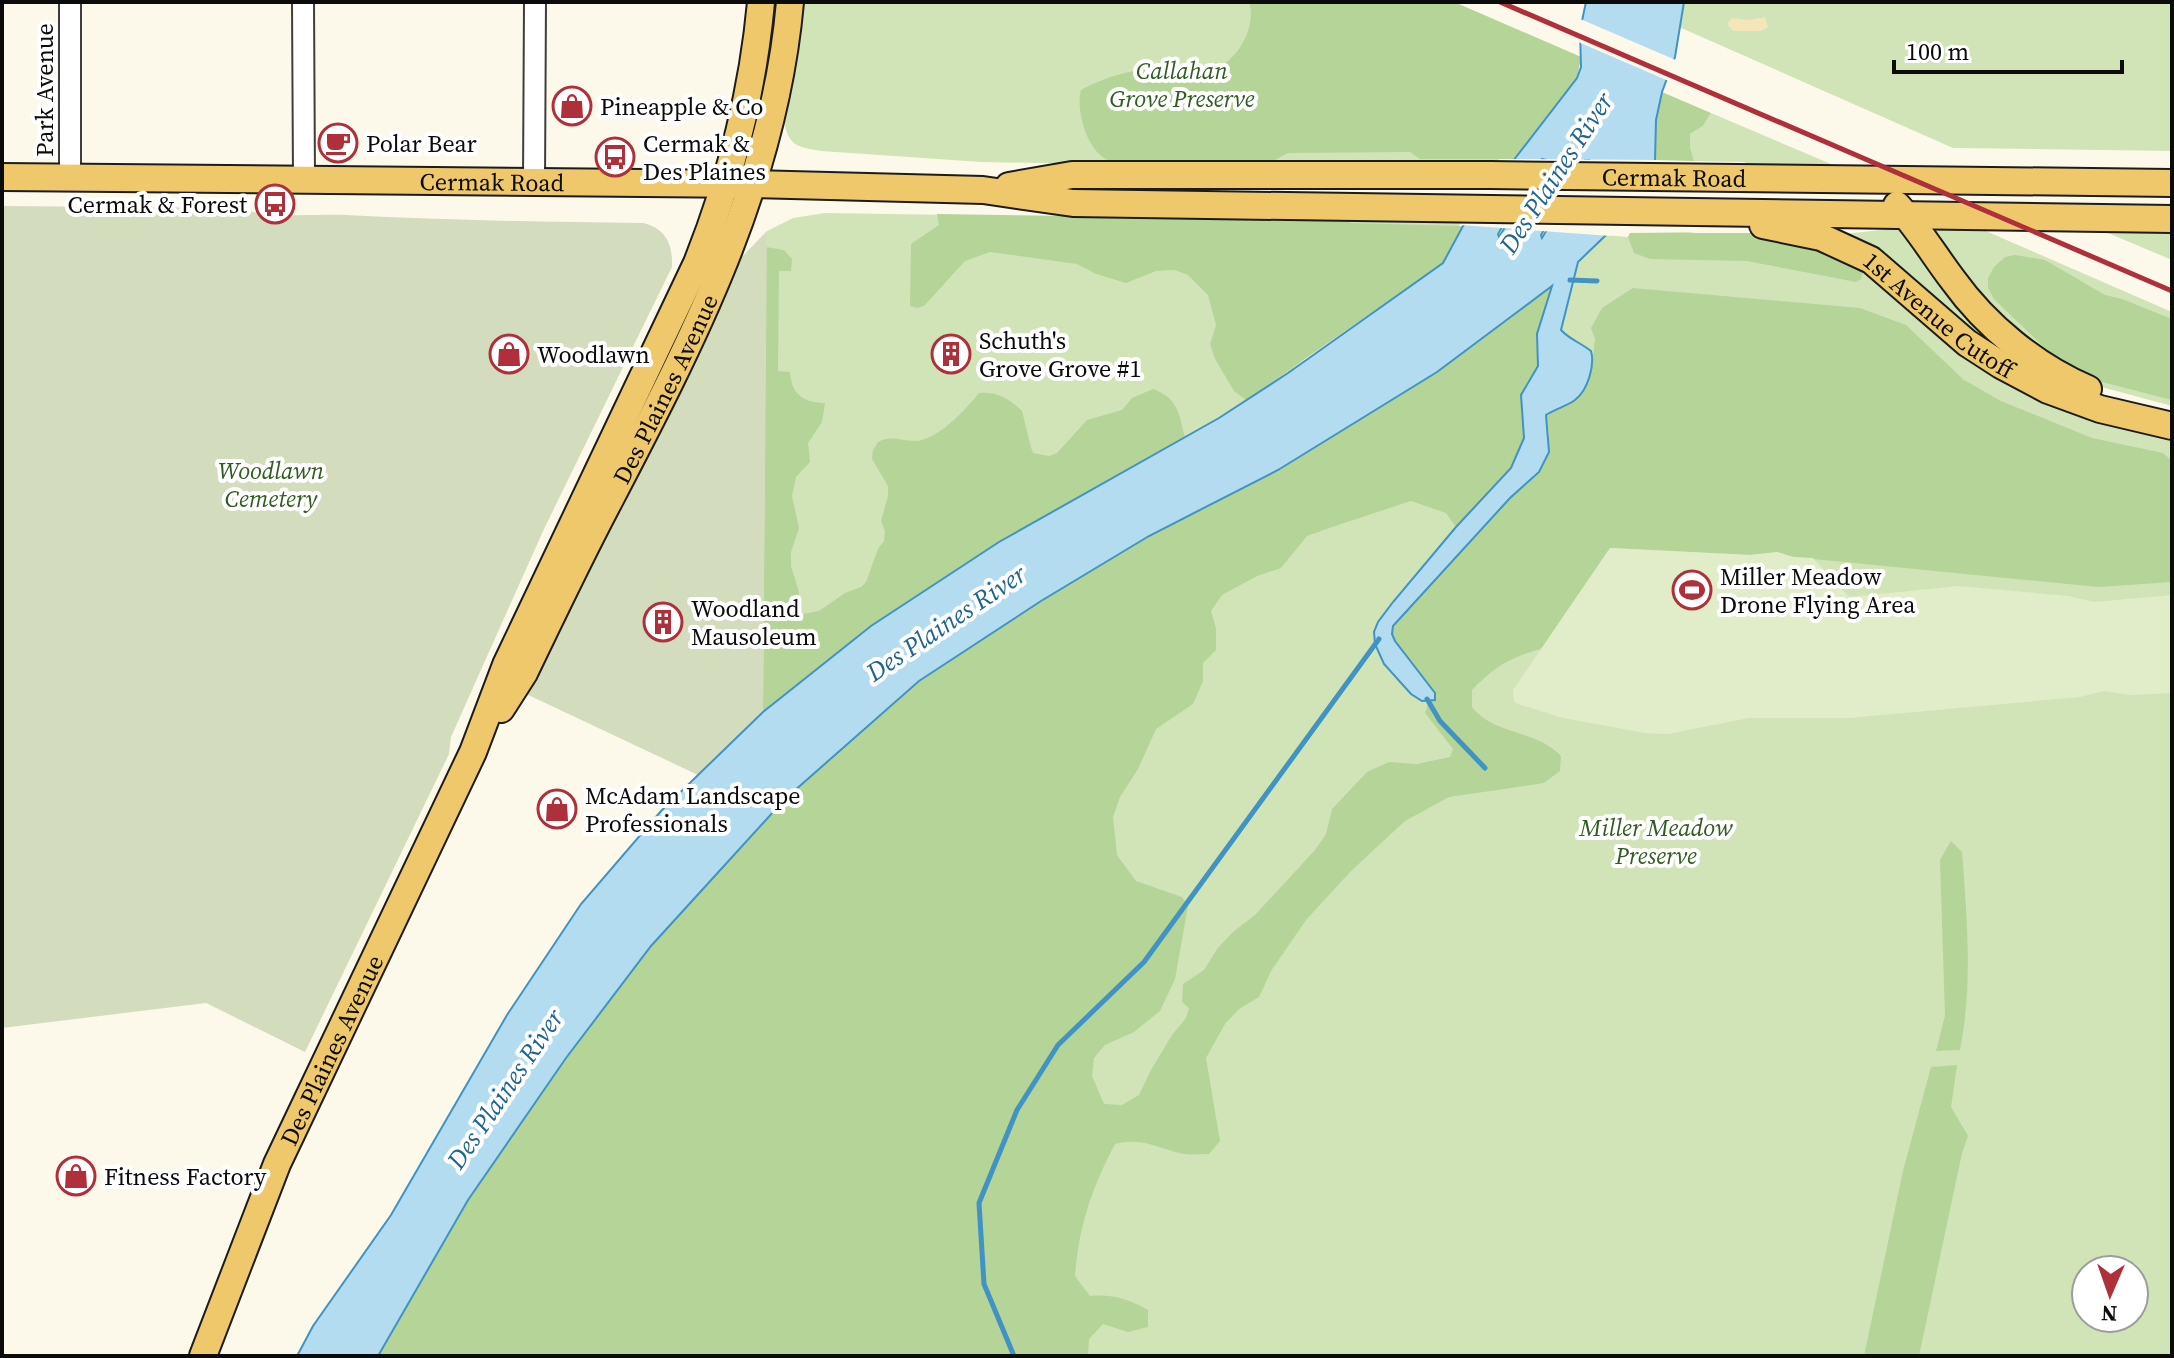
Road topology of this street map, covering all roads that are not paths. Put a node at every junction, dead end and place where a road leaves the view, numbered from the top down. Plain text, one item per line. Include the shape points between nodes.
1 (70, 2) edge
2 (303, 2) edge
3 (535, 2) edge
4 (761, 2) edge
5 (790, 2) edge
6 (2, 177) edge
7 (70, 177) junction
8 (1841, 178) junction
9 (304, 179) junction
10 (534, 181) junction
11 (2172, 183) edge
12 (724, 184) junction
13 (752, 184) junction
14 (983, 190) junction
15 (1704, 213) junction
16 (1906, 215) junction
17 (2172, 219) edge
18 (2172, 412) edge
19 (2172, 426) edge
20 (473, 752) junction
21 (203, 1356) edge

1 - 7 street, Park Avenue
2 - 9 street
3 - 10 street
4 - 12 main road, Des Plaines Avenue via 753,68
5 - 13 main road, Des Plaines Avenue via 772,122
6 - 7 main road, Cermak Road
7 - 9 main road, Cermak Road
8 - 11 main road, Cermak Road
8 - 14 main road, Cermak Road via 1072,175
8 - 16 main road, 1st Avenue Cutoff via 1890,197
9 - 10 main road, Cermak Road
10 - 12 main road, Cermak Road
12 - 13 main road, Cermak Road
12 - 20 main road, Des Plaines Avenue via 697,263 506,665
13 - 14 main road, Cermak Road
13 - 20 main road, Des Plaines Avenue via 714,292 655,413 524,673
14 - 15 main road, Cermak Road via 1073,203
15 - 16 main road, Cermak Road
15 - 19 main road, 1st Avenue Cutoff via 1821,237 1848,248 1892,275 1952,331 2001,365 2076,401
16 - 17 main road, Cermak Road
16 - 18 main road, 1st Avenue Cutoff via 1966,297 2037,361 2105,396
20 - 21 main road, Des Plaines Avenue via 277,1164

